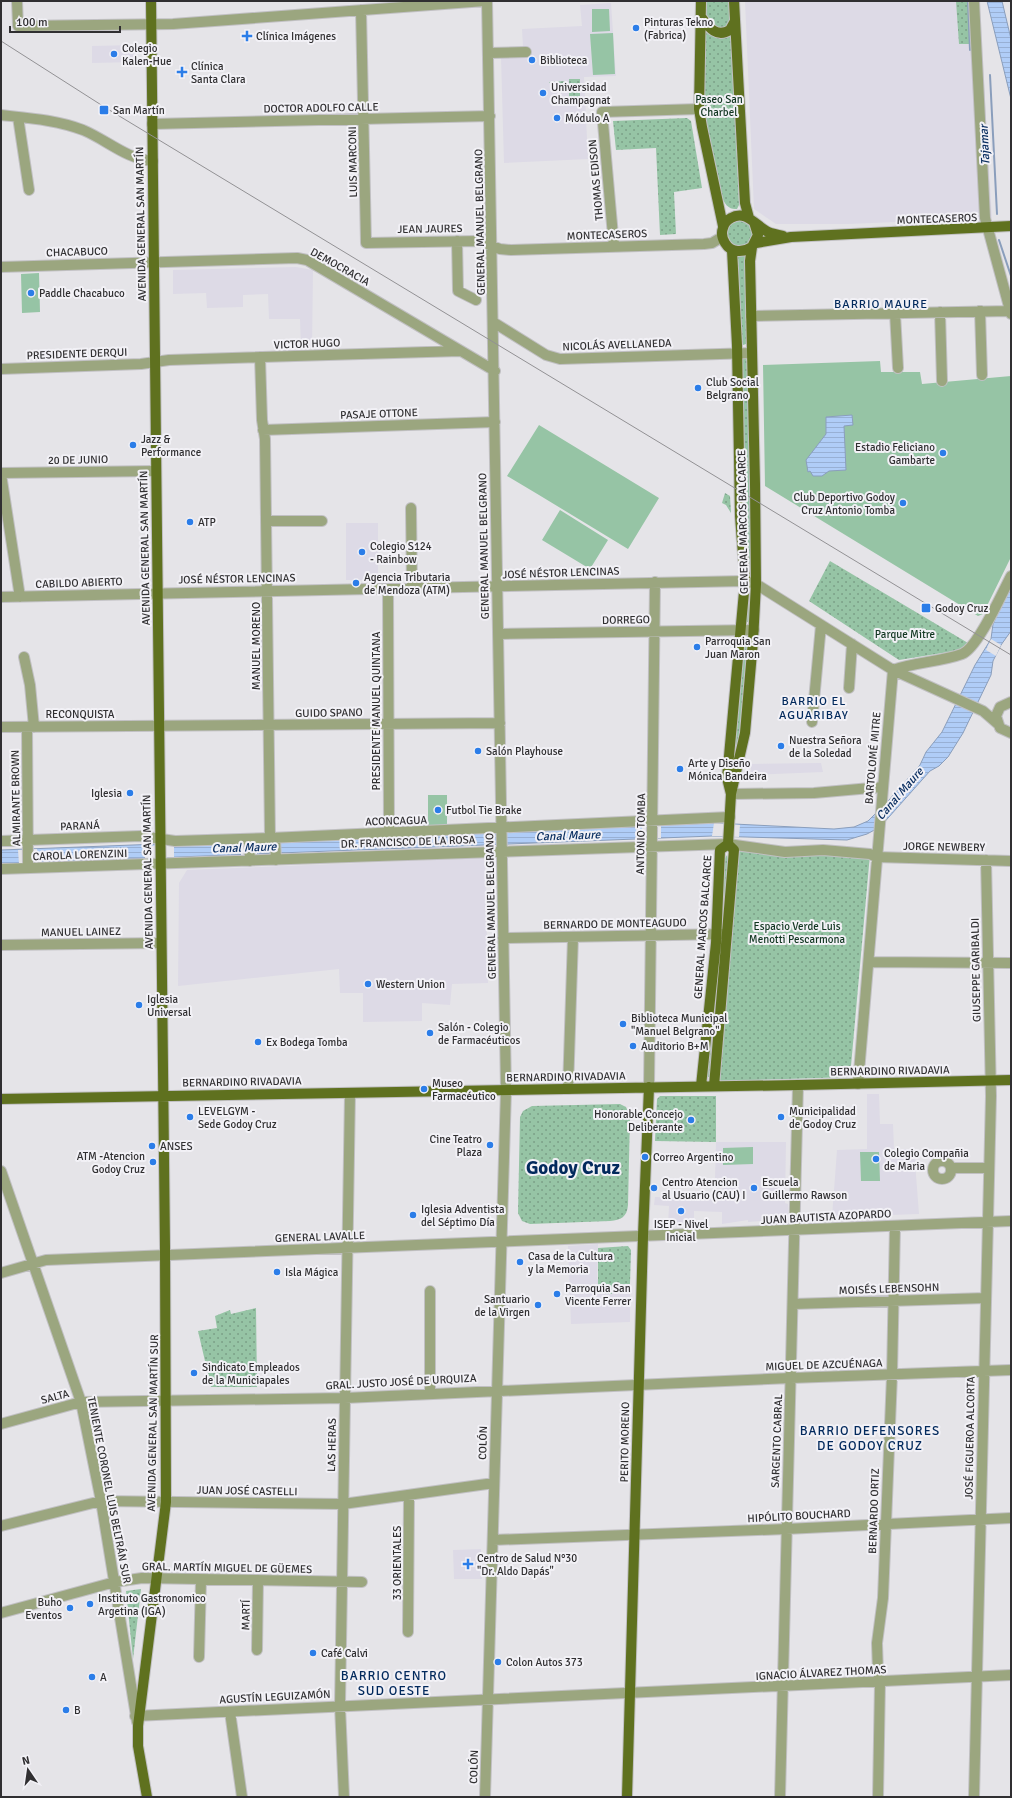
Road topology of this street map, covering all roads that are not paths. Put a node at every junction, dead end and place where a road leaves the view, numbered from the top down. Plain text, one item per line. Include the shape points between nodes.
1 (17, 1) edge
2 (151, 1) edge
3 (486, 1) edge
4 (701, 1) edge
5 (734, 1) edge
6 (974, 1) edge
7 (361, 10) junction
8 (702, 18) junction
9 (735, 21) junction
10 (151, 24) junction
11 (526, 52) dead end
12 (489, 53) junction
13 (699, 109) junction
14 (1, 115) edge
15 (490, 116) junction
16 (18, 117) junction
17 (364, 119) junction
18 (152, 124) junction
19 (153, 161) junction
20 (29, 190) dead end
21 (752, 220) junction
22 (724, 226) junction
23 (1011, 226) edge
24 (987, 228) junction
25 (722, 237) junction
26 (791, 237) junction
27 (457, 241) junction
28 (366, 243) joint
29 (754, 245) junction
30 (492, 246) junction
31 (614, 247) junction
32 (732, 250) junction
33 (154, 262) junction
34 (1, 267) edge
35 (476, 300) dead end
36 (980, 311) junction
37 (940, 312) junction
38 (1010, 312) edge
39 (895, 313) junction
40 (751, 316) junction
41 (493, 322) junction
42 (432, 335) junction
43 (460, 351) junction
44 (428, 352) junction
45 (752, 353) junction
46 (738, 354) junction
47 (260, 358) junction
48 (155, 362) junction
49 (898, 368) dead end
50 (1, 369) edge
51 (495, 371) junction
52 (982, 375) dead end
53 (942, 381) dead end
54 (495, 422) junction
55 (263, 430) junction
56 (156, 471) junction
57 (1, 474) edge
58 (411, 508) dead end
59 (266, 521) junction
60 (322, 521) dead end
61 (1011, 576) edge
62 (745, 581) junction
63 (655, 582) junction
64 (756, 584) junction
65 (497, 586) junction
66 (388, 589) junction
67 (412, 589) junction
68 (268, 591) junction
69 (157, 593) junction
70 (1, 597) edge
71 (20, 597) junction
72 (821, 625) junction
73 (740, 630) junction
74 (754, 630) junction
75 (656, 631) junction
76 (498, 634) junction
77 (852, 644) junction
78 (24, 656) dead end
79 (893, 670) junction
80 (849, 688) dead end
81 (1007, 703) edge
82 (980, 710) junction
83 (812, 722) dead end
84 (500, 723) junction
85 (388, 724) junction
86 (998, 724) junction
87 (268, 725) junction
88 (159, 726) junction
89 (1, 727) edge
90 (31, 727) junction
91 (1011, 733) edge
92 (882, 787) junction
93 (732, 794) junction
94 (730, 821) junction
95 (653, 824) junction
96 (502, 830) junction
97 (388, 833) junction
98 (274, 839) junction
99 (249, 840) junction
100 (728, 840) junction
101 (1, 841) edge
102 (160, 842) junction
103 (653, 842) junction
104 (28, 845) junction
105 (502, 848) junction
106 (276, 856) junction
107 (876, 857) junction
108 (250, 858) junction
109 (986, 860) junction
110 (160, 861) junction
111 (1011, 861) edge
112 (28, 866) junction
113 (1, 869) edge
114 (716, 934) junction
115 (728, 934) junction
116 (651, 936) junction
117 (573, 937) junction
118 (503, 938) junction
119 (161, 943) junction
120 (2, 945) dead end
121 (869, 962) junction
122 (988, 963) junction
123 (1011, 963) edge
124 (991, 1080) junction
125 (1011, 1080) edge
126 (858, 1084) junction
127 (798, 1085) junction
128 (701, 1086) junction
129 (714, 1086) junction
130 (649, 1087) junction
131 (568, 1089) junction
132 (506, 1090) junction
133 (350, 1093) junction
134 (162, 1095) junction
135 (1, 1099) edge
136 (951, 1168) dead end
137 (989, 1168) junction
138 (1, 1171) edge
139 (5, 1194) edge
140 (1011, 1221) edge
141 (988, 1222) junction
142 (895, 1226) junction
143 (795, 1230) junction
144 (643, 1236) junction
145 (500, 1242) junction
146 (347, 1248) junction
147 (165, 1255) junction
148 (33, 1263) junction
149 (1, 1273) edge
150 (430, 1290) dead end
151 (986, 1298) junction
152 (894, 1301) junction
153 (793, 1304) junction
154 (1011, 1370) edge
155 (984, 1371) junction
156 (892, 1375) junction
157 (790, 1378) junction
158 (638, 1384) junction
159 (497, 1390) junction
160 (430, 1394) junction
161 (345, 1398) junction
162 (165, 1400) junction
163 (81, 1402) junction
164 (1, 1424) edge
165 (494, 1483) junction
166 (409, 1495) junction
167 (101, 1501) junction
168 (166, 1502) junction
169 (343, 1504) junction
170 (1011, 1518) edge
171 (980, 1519) junction
172 (885, 1524) junction
173 (1, 1526) edge
174 (786, 1529) junction
175 (635, 1535) junction
176 (493, 1540) junction
177 (156, 1578) junction
178 (201, 1580) junction
179 (258, 1580) junction
180 (115, 1582) junction
181 (341, 1582) junction
182 (362, 1582) dead end
183 (1, 1613) edge
184 (408, 1632) dead end
185 (257, 1650) dead end
186 (199, 1657) dead end
187 (1011, 1675) edge
188 (977, 1677) junction
189 (880, 1682) junction
190 (783, 1686) junction
191 (632, 1693) junction
192 (488, 1700) junction
193 (340, 1706) junction
194 (230, 1712) junction
195 (137, 1716) junction
196 (147, 1797) edge
197 (242, 1797) edge
198 (344, 1797) edge
199 (485, 1797) edge
200 (627, 1797) edge
201 (780, 1797) edge
202 (878, 1797) edge
203 (974, 1797) edge

1 - 10 street via 18,26
2 - 10 main road, AVENIDA GENERAL SAN MARTÍN
3 - 7 street
3 - 12 street, GENERAL MANUEL BELGRANO
4 - 8 main road
5 - 9 main road
6 - 24 street
7 - 10 street
7 - 17 street, LUIS MARCONI
8 - 9 main road via 710,29 719,33 730,30
8 - 13 main road
9 - 21 main road via 745,203
10 - 18 main road, AVENIDA GENERAL SAN MARTÍN
11 - 12 street
12 - 15 street, GENERAL MANUEL BELGRANO
13 - 22 main road
13 - 31 street, THOMAS EDISON via 602,112
14 - 16 street
15 - 17 street, DOCTOR ADOLFO CALLE
15 - 30 street, GENERAL MANUEL BELGRANO
16 - 19 street via 75,128 134,158
16 - 20 street
17 - 18 street, DOCTOR ADOLFO CALLE
17 - 28 street, LUIS MARCONI
18 - 19 main road, AVENIDA GENERAL SAN MARTÍN
19 - 33 main road, AVENIDA GENERAL SAN MARTÍN
21 - 22 main road via 735,216
21 - 26 main road, MONTECASEROS via 769,233
21 - 29 main road via 758,231
22 - 25 main road
23 - 24 main road, MONTECASEROS
24 - 26 main road, MONTECASEROS
24 - 38 street
25 - 31 street, MONTECASEROS via 712,243
25 - 32 main road
26 - 29 main road, MONTECASEROS
27 - 28 street, JEAN JAURES
27 - 30 street, JEAN JAURES via 479,240
27 - 35 street via 458,291
29 - 32 main road via 743,251
29 - 40 main road, GENERAL MARCOS BALCARCE via 750,261
30 - 31 street, MONTECASEROS via 505,250
30 - 41 street, GENERAL MANUEL BELGRANO
32 - 46 main road, GENERAL MARCOS BALCARCE
33 - 34 street, CHACABUCO
33 - 42 street, DEMOCRACIA via 288,257 307,260
33 - 48 main road, AVENIDA GENERAL SAN MARTÍN
36 - 37 street
36 - 38 street
36 - 52 street
37 - 39 street
37 - 53 street
39 - 40 street
39 - 49 street
40 - 45 main road, GENERAL MARCOS BALCARCE
41 - 46 street, NICOLÁS AVELLANEDA via 546,355 560,359
41 - 51 street, GENERAL MANUEL BELGRANO
42 - 43 street, DEMOCRACIA
42 - 44 street via 436,346
43 - 44 street, VICTOR HUGO
43 - 51 street, DEMOCRACIA
44 - 47 street, VICTOR HUGO
45 - 46 street, NICOLÁS AVELLANEDA
45 - 64 main road, GENERAL MARCOS BALCARCE
46 - 62 main road, GENERAL MARCOS BALCARCE via 740,501
47 - 48 street, VICTOR HUGO
47 - 55 street, MANUEL MORENO
48 - 50 street, PRESIDENTE DERQUI
48 - 56 main road, AVENIDA GENERAL SAN MARTÍN
51 - 54 street, GENERAL MANUEL BELGRANO
54 - 55 street, PASAJE OTTONE
54 - 65 street, GENERAL MANUEL BELGRANO
55 - 59 street, MANUEL MORENO
56 - 57 street, 20 DE JUNIO
56 - 69 main road, AVENIDA GENERAL SAN MARTÍN
57 - 71 street
58 - 67 street
59 - 60 street
59 - 68 street, MANUEL MORENO
61 - 79 street via 978,639 968,650
62 - 63 street, JOSÉ NÉSTOR LENCINAS
62 - 64 street, JOSÉ NÉSTOR LENCINAS
62 - 73 main road, GENERAL MARCOS BALCARCE
63 - 65 street, JOSÉ NÉSTOR LENCINAS
63 - 75 street, ANTONIO TOMBA
64 - 72 street, JOSÉ NÉSTOR LENCINAS
64 - 74 main road, GENERAL MARCOS BALCARCE
65 - 67 street, JOSÉ NÉSTOR LENCINAS
65 - 76 street, GENERAL MANUEL BELGRANO
66 - 67 street, JOSÉ NÉSTOR LENCINAS
66 - 68 street, JOSÉ NÉSTOR LENCINAS
66 - 85 street, PRESIDENTE MANUEL QUINTANA
68 - 69 street, JOSÉ NÉSTOR LENCINAS
68 - 87 street, MANUEL MORENO
69 - 71 street, CABILDO ABIERTO
69 - 88 main road, AVENIDA GENERAL SAN MARTÍN
70 - 71 street, CABILDO ABIERTO
72 - 77 street, JOSÉ NÉSTOR LENCINAS
72 - 83 street
73 - 74 street, DORREGO
73 - 75 street, DORREGO
73 - 93 main road, GENERAL MARCOS BALCARCE via 726,778
74 - 93 main road, GENERAL MARCOS BALCARCE via 745,733
75 - 76 street, DORREGO
75 - 95 street, ANTONIO TOMBA
76 - 84 street, GENERAL MANUEL BELGRANO
77 - 79 street, JOSÉ NÉSTOR LENCINAS
77 - 80 street
78 - 90 street, ALMIRANTE BROWN via 30,685
79 - 82 street, JOSÉ NÉSTOR LENCINAS
79 - 92 street, BARTOLOMÉ MITRE
81 - 82 street
81 - 86 street via 996,716
82 - 86 street, JOSÉ NÉSTOR LENCINAS
84 - 85 street, GUIDO SPANO
84 - 96 street, GENERAL MANUEL BELGRANO
85 - 87 street, GUIDO SPANO
85 - 97 street, PRESIDENTE MANUEL QUINTANA
86 - 91 street, JOSÉ NÉSTOR LENCINAS
87 - 88 street, GUIDO SPANO
87 - 98 street, MANUEL MORENO
88 - 90 street, RECONQUISTA
88 - 102 main road, AVENIDA GENERAL SAN MARTÍN
89 - 90 street, RECONQUISTA
90 - 104 street, ALMIRANTE BROWN
92 - 93 street via 814,793
92 - 107 street, BARTOLOMÉ MITRE
93 - 94 main road, GENERAL MARCOS BALCARCE
94 - 95 street, ACONCAGUA
94 - 100 main road, GENERAL MARCOS BALCARCE
95 - 96 street, ACONCAGUA
95 - 103 street, ANTONIO TOMBA
96 - 97 street, ACONCAGUA
96 - 105 street, GENERAL MANUEL BELGRANO
97 - 98 street, ACONCAGUA
98 - 99 street, ACONCAGUA
98 - 106 street, MANUEL MORENO
99 - 102 street, ACONCAGUA
99 - 108 street
100 - 103 street, DR. FRANCISCO DE LA ROSA
100 - 107 street, JORGE NEWBERY via 775,851 823,850 870,854
100 - 114 main road, GENERAL MARCOS BALCARCE via 720,850
100 - 115 main road, GENERAL MARCOS BALCARCE via 734,850
101 - 104 street, PARANÁ
102 - 104 street, PARANÁ via 140,836
102 - 110 main road, AVENIDA GENERAL SAN MARTÍN
103 - 105 street, DR. FRANCISCO DE LA ROSA
103 - 116 street, ANTONIO TOMBA
104 - 112 street, ALMIRANTE BROWN
105 - 106 street, DR. FRANCISCO DE LA ROSA
105 - 118 street, GENERAL MANUEL BELGRANO
106 - 108 street, DR. FRANCISCO DE LA ROSA
107 - 109 street, JORGE NEWBERY
107 - 121 street, BARTOLOMÉ MITRE
108 - 110 street, DR. FRANCISCO DE LA ROSA
109 - 111 street, JORGE NEWBERY
109 - 122 street, GIUSEPPE GARIBALDI
110 - 112 street, CAROLA LORENZINI
110 - 119 main road, AVENIDA GENERAL SAN MARTÍN
112 - 113 street, CAROLA LORENZINI
114 - 115 street, BERNARDO DE MONTEAGUDO
114 - 116 street, BERNARDO DE MONTEAGUDO
114 - 128 main road, GENERAL MARCOS BALCARCE
115 - 129 main road, GENERAL MARCOS BALCARCE
116 - 117 street, BERNARDO DE MONTEAGUDO
116 - 130 street, ANTONIO TOMBA
117 - 118 street, BERNARDO DE MONTEAGUDO
117 - 131 street
118 - 132 street, GENERAL MANUEL BELGRANO
119 - 120 street, MANUEL LAINEZ
119 - 134 main road, AVENIDA GENERAL SAN MARTÍN
121 - 122 street
121 - 126 street, BARTOLOMÉ MITRE
122 - 123 street
122 - 124 street, GIUSEPPE GARIBALDI
124 - 125 main road, BERNARDINO RIVADAVIA
124 - 126 main road, BERNARDINO RIVADAVIA
124 - 137 street, JOSÉ FIGUEROA ALCORTA
126 - 127 main road, BERNARDINO RIVADAVIA
127 - 129 main road, BERNARDINO RIVADAVIA
127 - 143 street, SARGENTO CABRAL
128 - 129 main road, BERNARDINO RIVADAVIA
128 - 130 main road, BERNARDINO RIVADAVIA
130 - 131 main road, BERNARDINO RIVADAVIA
130 - 144 main road, PERITO MORENO
131 - 132 main road, BERNARDINO RIVADAVIA
132 - 133 main road, BERNARDINO RIVADAVIA
132 - 145 street, COLÓN
133 - 134 main road, BERNARDINO RIVADAVIA
133 - 146 street, LAS HERAS
134 - 135 main road, BERNARDINO RIVADAVIA
134 - 147 main road, AVENIDA GENERAL SAN MARTÍN SUR
136 - 137 street
137 - 141 street, JOSÉ FIGUEROA ALCORTA
138 - 139 street, TENIENTE CORONEL LUIS BELTRÁN SUR
139 - 148 street, TENIENTE CORONEL LUIS BELTRÁN SUR
140 - 141 street, JUAN BAUTISTA AZOPARDO
141 - 142 street, JUAN BAUTISTA AZOPARDO
141 - 151 street, JOSÉ FIGUEROA ALCORTA
142 - 143 street, JUAN BAUTISTA AZOPARDO
142 - 152 street, BERNARDO ORTIZ
143 - 144 street, JUAN BAUTISTA AZOPARDO
143 - 153 street, SARGENTO CABRAL
144 - 145 street, GENERAL LAVALLE
144 - 158 main road, PERITO MORENO
145 - 146 street, GENERAL LAVALLE
145 - 159 street, COLÓN
146 - 147 street, GENERAL LAVALLE
146 - 161 street, LAS HERAS
147 - 148 street, GENERAL LAVALLE via 46,1260
147 - 162 main road, AVENIDA GENERAL SAN MARTÍN SUR
148 - 149 street, GENERAL LAVALLE
148 - 163 street, TENIENTE CORONEL LUIS BELTRÁN SUR
150 - 160 street
151 - 152 street, MOISÉS LEBENSOHN
151 - 155 street, JOSÉ FIGUEROA ALCORTA
152 - 153 street, MOISÉS LEBENSOHN
152 - 156 street, BERNARDO ORTIZ
153 - 157 street, SARGENTO CABRAL
154 - 155 street, MIGUEL DE AZCUÉNAGA
155 - 156 street, MIGUEL DE AZCUÉNAGA
155 - 171 street, JOSÉ FIGUEROA ALCORTA
156 - 157 street, MIGUEL DE AZCUÉNAGA
156 - 172 street, BERNARDO ORTIZ
157 - 158 street, MIGUEL DE AZCUÉNAGA
157 - 174 street, SARGENTO CABRAL
158 - 159 street, GRAL. JUSTO JOSÉ DE URQUIZA
158 - 175 main road, PERITO MORENO
159 - 160 street, GRAL. JUSTO JOSÉ DE URQUIZA
159 - 165 street, COLÓN
160 - 161 street, GRAL. JUSTO JOSÉ DE URQUIZA
161 - 162 street, GRAL. JUSTO JOSÉ DE URQUIZA
161 - 169 street, LAS HERAS
162 - 163 street, SALTA
162 - 168 main road, AVENIDA GENERAL SAN MARTÍN SUR
163 - 164 street, SALTA
163 - 167 street, TENIENTE CORONEL LUIS BELTRÁN SUR
165 - 166 street, JUAN JOSÉ CASTELLI
165 - 176 street, COLÓN
166 - 169 street, JUAN JOSÉ CASTELLI
166 - 184 street, 33 ORIENTALES
167 - 168 street, JUAN JOSÉ CASTELLI
167 - 173 street, JUAN JOSÉ CASTELLI
167 - 180 street, TENIENTE CORONEL LUIS BELTRÁN SUR
168 - 169 street, JUAN JOSÉ CASTELLI
168 - 177 main road, AVENIDA GENERAL SAN MARTÍN SUR
169 - 181 street, LAS HERAS
170 - 171 street, HIPÓLITO BOUCHARD
171 - 172 street, HIPÓLITO BOUCHARD
171 - 188 street, JOSÉ FIGUEROA ALCORTA
172 - 174 street, HIPÓLITO BOUCHARD
172 - 189 street, BERNARDO ORTIZ via 883,1606 877,1644
174 - 175 street, HIPÓLITO BOUCHARD
174 - 190 street, SARGENTO CABRAL
175 - 176 street
175 - 191 main road, PERITO MORENO
176 - 192 street, COLÓN
177 - 178 street, GRAL. MARTÍN MIGUEL DE GÜEMES
177 - 180 street, GRAL. MARTÍN MIGUEL DE GÜEMES
177 - 195 main road, AVENIDA GENERAL SAN MARTÍN SUR
178 - 179 street, GRAL. MARTÍN MIGUEL DE GÜEMES
178 - 186 street
179 - 181 street, GRAL. MARTÍN MIGUEL DE GÜEMES
179 - 185 street, MARTÍ
180 - 183 street, GRAL. MARTÍN MIGUEL DE GÜEMES
180 - 195 street, TENIENTE CORONEL LUIS BELTRÁN SUR
181 - 182 street, GRAL. MARTÍN MIGUEL DE GÜEMES
181 - 193 street, LAS HERAS
187 - 188 street, IGNACIO ÁLVAREZ THOMAS
188 - 189 street, IGNACIO ÁLVAREZ THOMAS
188 - 203 street, JOSÉ FIGUEROA ALCORTA
189 - 190 street, IGNACIO ÁLVAREZ THOMAS
189 - 202 street, BERNARDO ORTIZ
190 - 191 street, IGNACIO ÁLVAREZ THOMAS
190 - 201 street, SARGENTO CABRAL
191 - 192 street, AGUSTÍN LEGUIZAMÓN
191 - 200 main road, PERITO MORENO
192 - 193 street, AGUSTÍN LEGUIZAMÓN
192 - 199 street, COLÓN
193 - 194 street, AGUSTÍN LEGUIZAMÓN
193 - 198 street, LAS HERAS
194 - 195 street, AGUSTÍN LEGUIZAMÓN
194 - 197 street
195 - 196 main road, AVENIDA GENERAL SAN MARTÍN SUR via 138,1746

